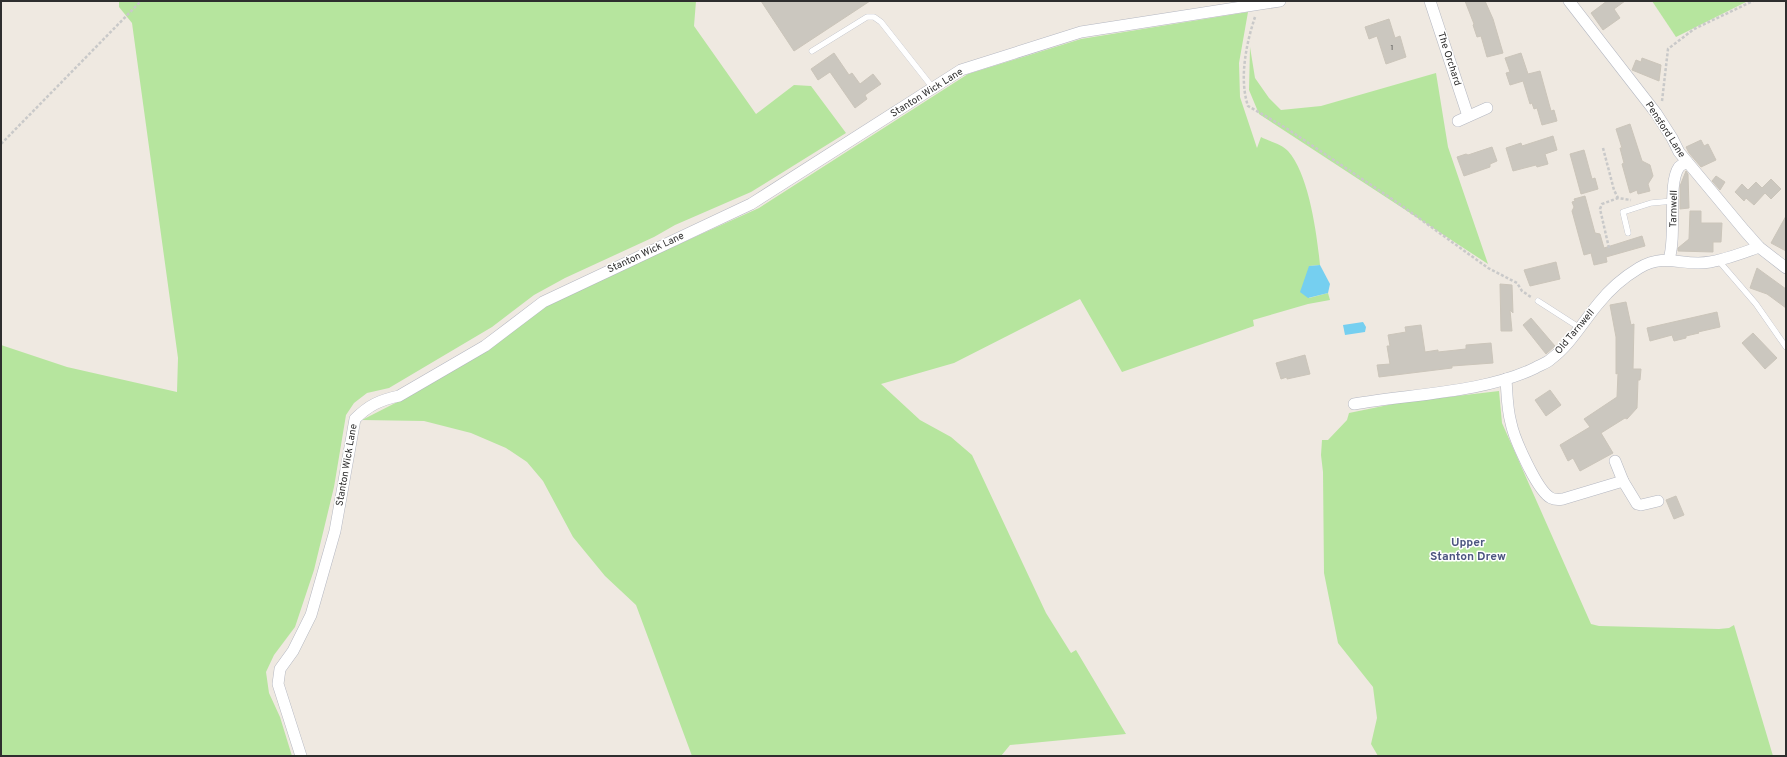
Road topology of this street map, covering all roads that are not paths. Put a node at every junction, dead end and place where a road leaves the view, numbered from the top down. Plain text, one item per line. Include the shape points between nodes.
1 (1280, 1) edge
2 (1430, 1) edge
3 (1569, 1) edge
4 (812, 51) dead end
5 (934, 88) junction
6 (1487, 108) dead end
7 (1687, 162) junction
8 (1674, 201) junction
9 (1628, 233) dead end
10 (1759, 247) junction
11 (1669, 260) junction
12 (1718, 260) junction
13 (1786, 268) edge
14 (1538, 301) road end
15 (1580, 328) junction
16 (1786, 347) edge
17 (1506, 379) junction
18 (1354, 404) dead end
19 (1615, 461) dead end
20 (1624, 481) junction
21 (1658, 501) dead end
22 (301, 756) edge

1 - 5 street, Stanton Wick Lane via 1081,32 962,70
2 - 6 street, The Orchard via 1463,118
3 - 7 street, Pensford Lane via 1656,113
4 - 5 lane via 867,17 874,17 881,22
5 - 22 street, Stanton Wick Lane via 752,204 543,302 485,346 399,396 365,408 355,419 335,531 311,615 293,651 280,669 278,684
7 - 8 street, Tarnwell via 1679,167 1676,176
7 - 10 street, Pensford Lane
8 - 9 lane via 1651,203 1623,212
8 - 11 street, Tarnwell via 1673,237
10 - 12 street, Old Tarnwell
10 - 13 street, Pensford Lane
11 - 12 street, Old Tarnwell via 1688,263
11 - 15 street, Old Tarnwell via 1657,260 1620,281 1599,302
12 - 16 lane via 1756,304
14 - 15 lane
15 - 17 street, Old Tarnwell via 1551,360
17 - 18 street, Old Tarnwell
17 - 20 street via 1513,429 1537,482 1546,495 1555,500 1563,499
19 - 20 street
20 - 21 street via 1637,504

